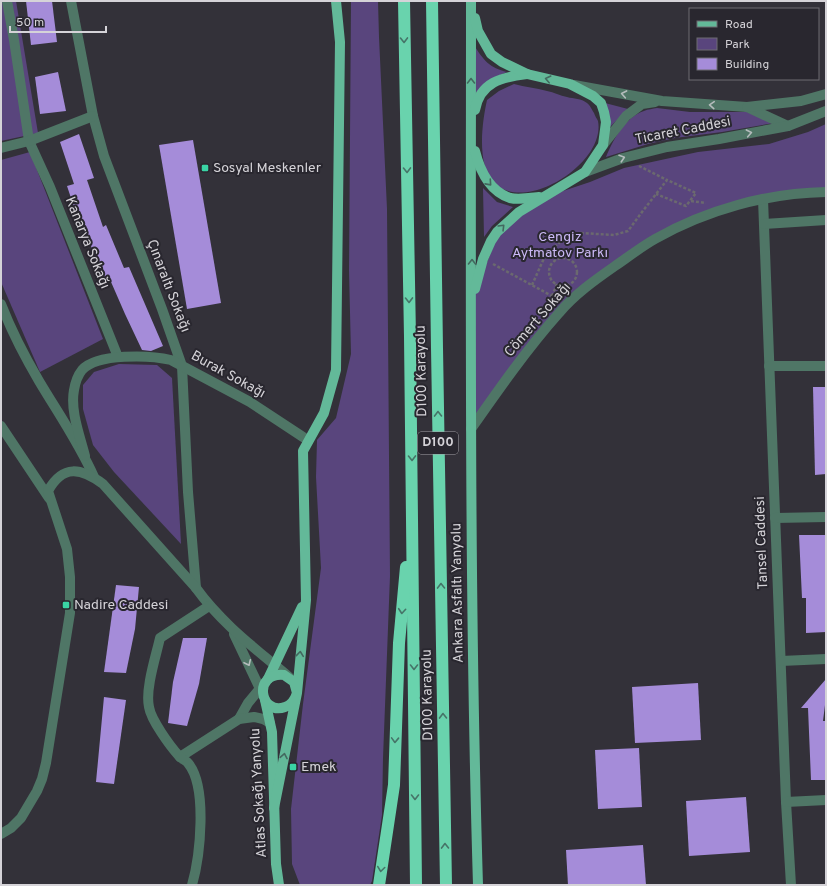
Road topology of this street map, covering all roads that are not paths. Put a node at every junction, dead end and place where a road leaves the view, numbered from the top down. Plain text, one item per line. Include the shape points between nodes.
1 (7, 1) edge
2 (71, 1) edge
3 (336, 1) edge
4 (404, 1) edge
5 (432, 1) edge
6 (471, 1) edge
7 (527, 74) junction
8 (570, 84) junction
9 (826, 94) edge
10 (662, 101) junction
11 (747, 107) junction
12 (826, 111) edge
13 (93, 116) junction
14 (788, 126) junction
15 (471, 134) junction
16 (29, 141) junction
17 (603, 145) junction
18 (1, 148) edge
19 (585, 172) junction
20 (826, 192) edge
21 (545, 197) junction
22 (763, 200) junction
23 (826, 220) edge
24 (764, 224) junction
25 (471, 300) junction
26 (1, 304) edge
27 (118, 357) junction
28 (182, 366) junction
29 (769, 366) junction
30 (826, 366) edge
31 (1, 426) edge
32 (471, 429) junction
33 (303, 437) dead end
34 (85, 456) junction
35 (94, 478) junction
36 (50, 500) junction
37 (412, 502) junction
38 (826, 517) edge
39 (775, 518) junction
40 (196, 588) junction
41 (306, 600) junction
42 (209, 606) junction
43 (233, 631) junction
44 (826, 659) edge
45 (781, 661) junction
46 (274, 665) junction
47 (290, 677) junction
48 (268, 679) junction
49 (297, 693) junction
50 (263, 695) junction
51 (239, 719) junction
52 (270, 723) junction
53 (180, 757) junction
54 (826, 800) edge
55 (786, 802) junction
56 (274, 808) junction
57 (1, 834) edge
58 (192, 885) edge
59 (279, 885) edge
60 (379, 885) edge
61 (416, 885) edge
62 (446, 885) edge
63 (478, 885) edge
64 (792, 885) edge

1 - 16 street, Kanarya Sokağı
2 - 13 street, Çınaraltı Sokağı
3 - 41 main road via 340,42 336,370 324,413 303,451
4 -> 37 highway, D100 Karayolu / D100
62 -> 5 highway, D100 Karayolu / D100
6 - 7 main road, Ticaret Caddesi via 478,31 491,54
15 -> 6 main road
8 -> 7 main road, Ticaret Caddesi
7 - 15 main road via 507,76 485,89 477,100
10 -> 8 street, Ticaret Caddesi
8 - 17 main road, Ticaret Caddesi via 601,103 606,122
9 - 11 street, Ticaret Caddesi via 801,101
11 -> 10 street, Ticaret Caddesi
10 - 17 street, Ticaret Caddesi via 642,104 626,116
11 - 14 street, Ticaret Caddesi
12 - 14 street, Ticaret Caddesi
13 - 16 street
13 - 28 street, Çınaraltı Sokağı via 104,156
19 -> 14 street, Ticaret Caddesi via 623,158 666,147
15 -> 21 main road via 481,173 492,187 510,198
25 -> 15 main road, Ankara Asfaltı Yanyolu
16 - 18 street
16 - 27 street, Kanarya Sokağı
17 - 19 main road, Ticaret Caddesi
19 - 21 main road, Ticaret Caddesi
20 - 22 street, Cömert Sokağı via 802,192
25 -> 21 main road, Ticaret Caddesi via 491,241 519,212
22 - 24 street, Tansel Caddesi
22 - 32 street, Cömert Sokağı via 720,210 686,223 645,245 592,282 559,313 524,355
23 - 24 street
24 - 29 street, Tansel Caddesi
25 - 32 main road, Ankara Asfaltı Yanyolu
26 - 34 street via 38,380
27 - 28 street, Burak Sokağı via 162,358
27 - 34 street, Burak Sokağı via 91,364 82,370 77,378 73,403
28 - 33 street, Burak Sokağı via 250,402
28 - 40 street, Çınaraltı Sokağı
29 - 30 street
29 - 39 street, Tansel Caddesi
31 - 36 street
32 - 63 main road, Ankara Asfaltı Yanyolu
34 - 35 street
35 - 36 street via 79,471 60,476 48,491
35 - 40 street via 103,484
36 - 57 street via 57,514 67,549 70,613 42,779 21,818
37 -> 60 highway via 399,642 394,785
37 -> 61 highway, D100 Karayolu / D100
38 - 39 street
39 - 45 street, Tansel Caddesi
40 - 42 street
41 - 46 main road
49 -> 41 main road
42 - 43 street
42 - 53 street via 160,638 149,689 148,706 153,719
43 - 46 street
43 -> 50 street
44 - 45 street
45 - 55 street, Tansel Caddesi
46 - 47 street
46 - 48 main road
47 - 48 main road via 278,674
47 - 49 main road
48 - 50 main road
49 - 50 main road via 292,702 284,708 273,707
56 -> 49 main road
50 - 51 street via 248,703
50 - 52 main road, Atlas Sokağı Yanyolu
51 - 52 street via 254,717
51 - 53 street
52 - 56 main road, Atlas Sokağı Yanyolu
53 - 58 street via 194,772 201,811 200,837
54 - 55 street
55 - 64 street, Tansel Caddesi
56 - 59 main road, Atlas Sokağı Yanyolu

